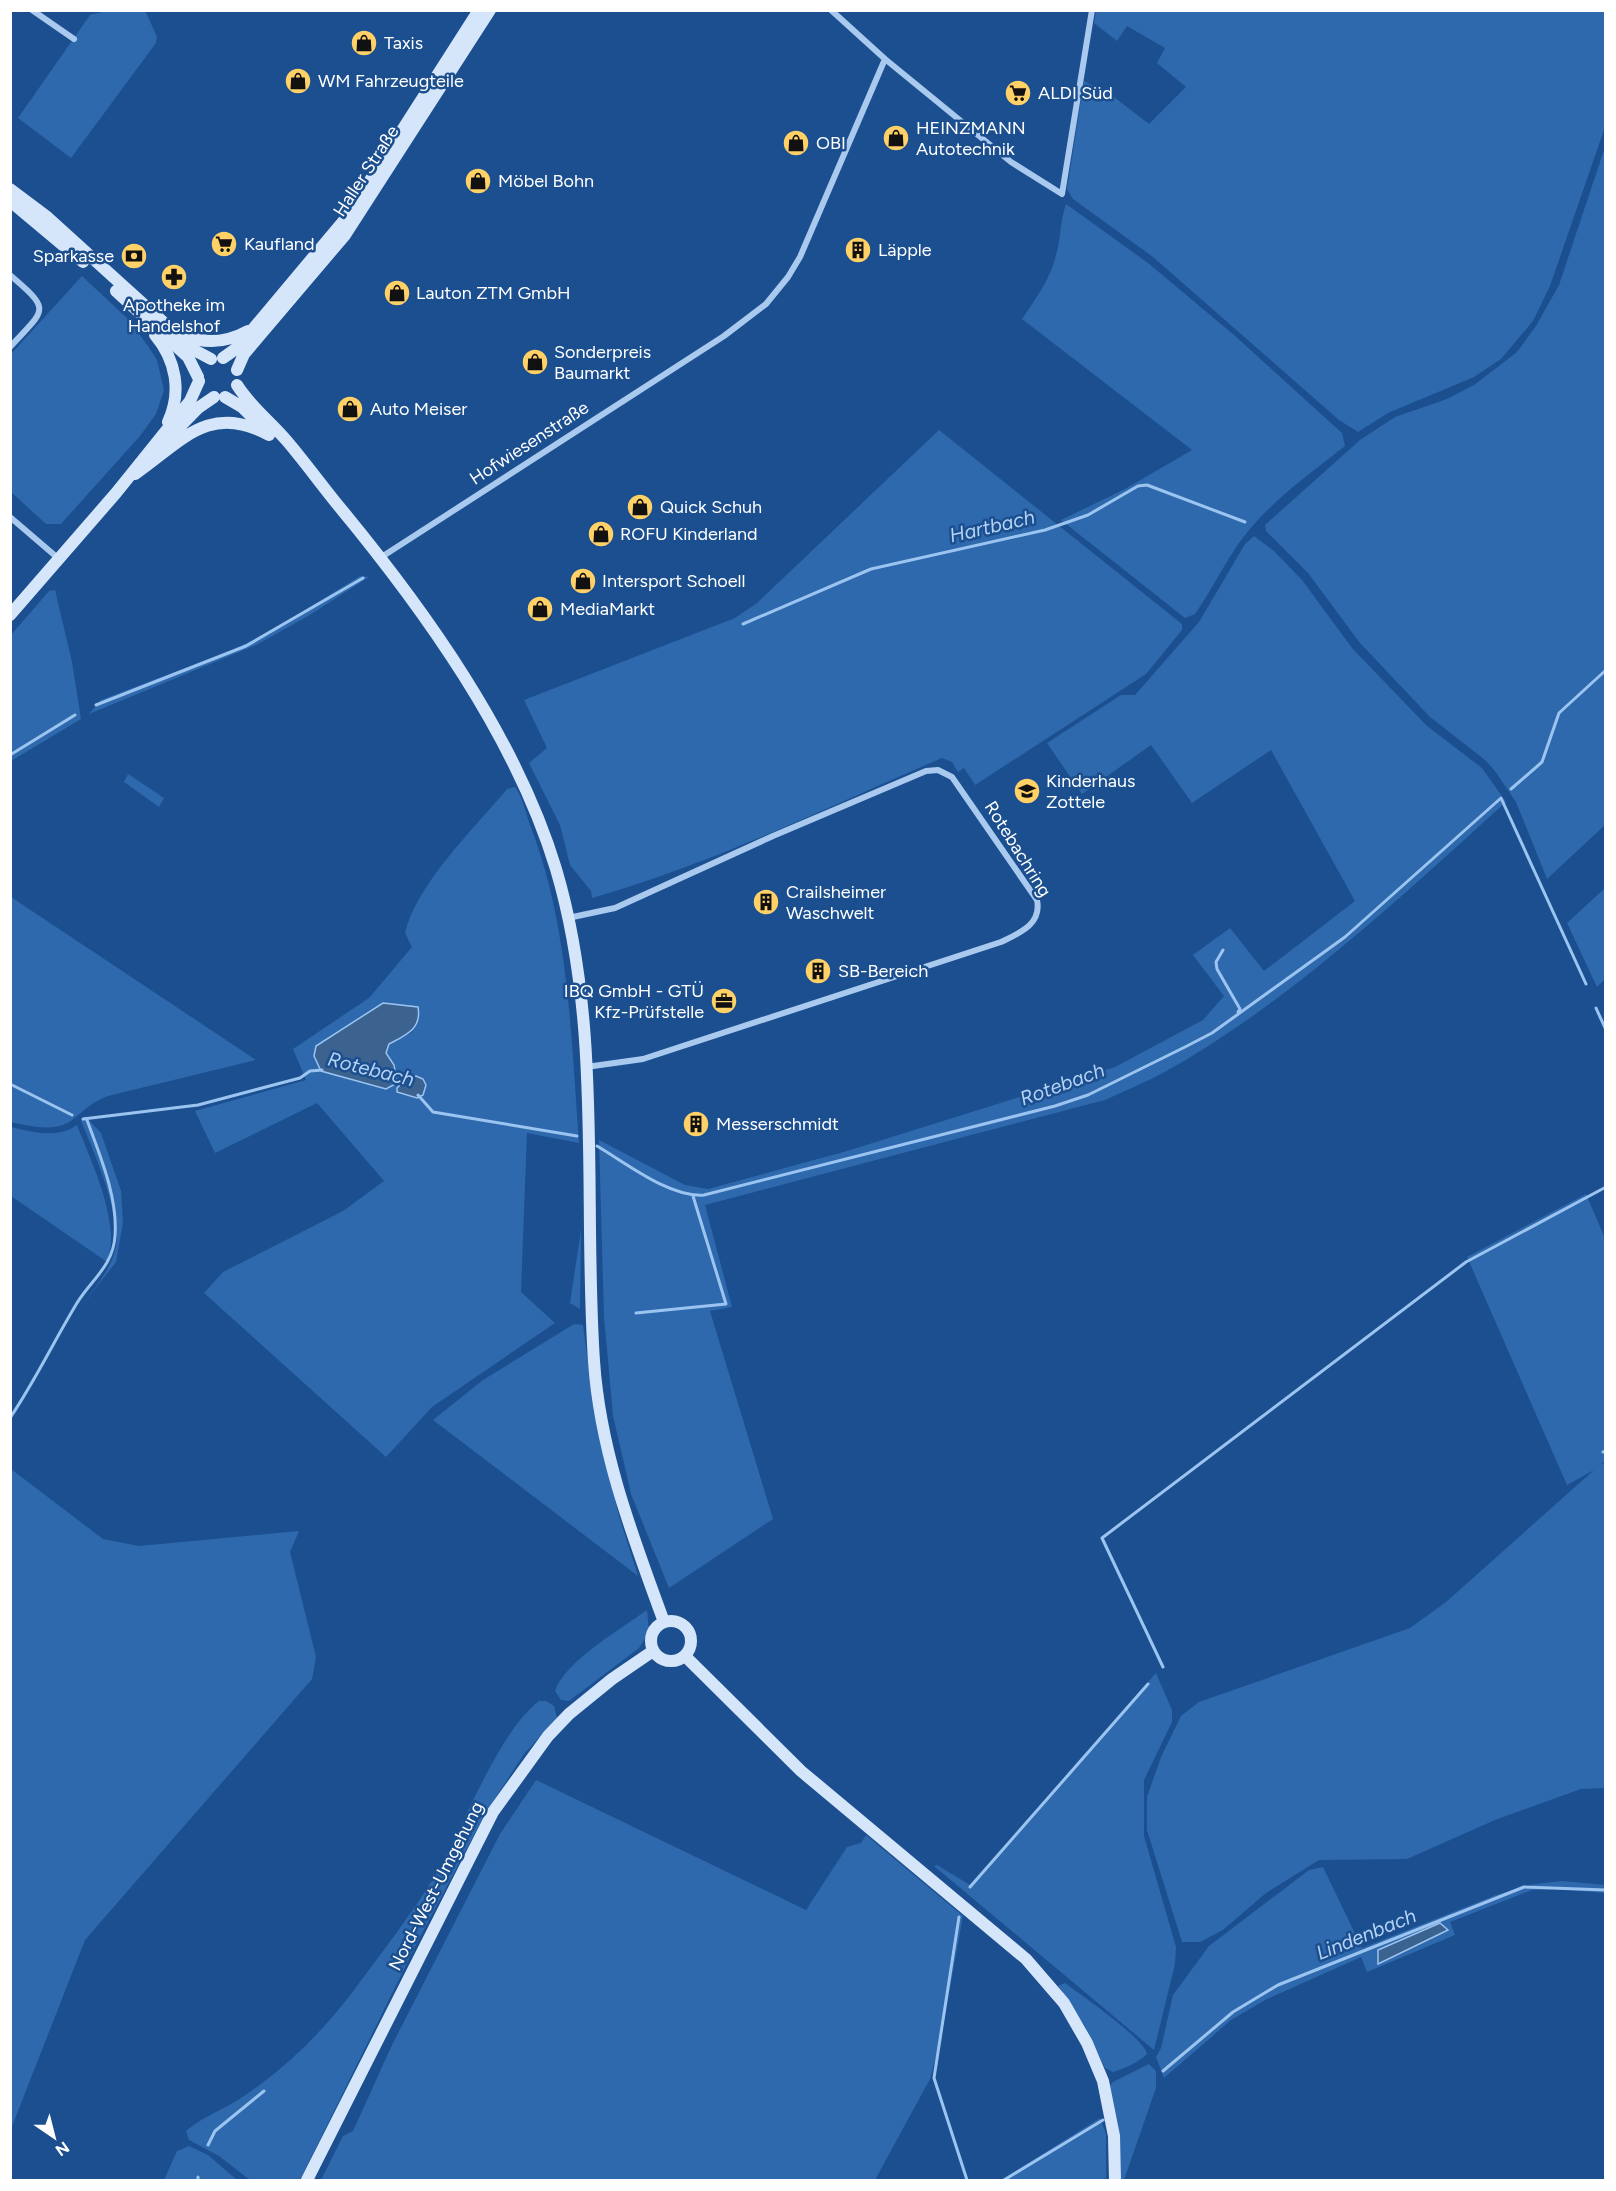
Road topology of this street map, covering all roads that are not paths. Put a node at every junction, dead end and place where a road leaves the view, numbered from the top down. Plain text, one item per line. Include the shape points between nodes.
1 (32, 10) edge
2 (479, 10) edge
3 (490, 10) edge
4 (831, 10) edge
5 (1092, 10) edge
6 (74, 39) dead end
7 (885, 59) junction
8 (10, 189) edge
9 (10, 201) edge
10 (10, 274) edge
11 (135, 310) junction
12 (170, 328) junction
13 (254, 328) junction
14 (10, 347) edge
15 (217, 358) junction
16 (237, 370) junction
17 (198, 379) junction
18 (237, 385) junction
19 (219, 397) junction
20 (164, 431) junction
21 (269, 435) junction
22 (302, 461) junction
23 (134, 475) junction
24 (116, 493) junction
25 (10, 517) edge
26 (379, 558) junction
27 (59, 559) junction
28 (10, 615) edge
29 (568, 918) junction
30 (585, 1067) junction
31 (664, 1622) junction
32 (653, 1651) junction
33 (685, 1656) junction
34 (307, 2181) edge
35 (1115, 2181) edge

1 - 6 street
2 - 13 main road, Haller Straße via 346,218
3 - 16 main road, Haller Straße via 351,228 244,354
4 - 7 street
5 - 7 street via 1062,194 1011,162
7 - 26 street, Hofwiesenstraße via 800,257 766,304 724,336
8 - 12 main road via 46,216
9 - 11 main road
10 - 14 street via 38,299 40,309 36,319
11 - 17 main road via 188,357
11 - 20 main road via 161,342 173,366 175,396
12 - 13 main road, Haller Straße via 192,339 213,342 233,339
12 - 15 main road via 202,356
13 - 15 main road, Haller Straße via 237,348
15 - 16 main road via 233,363
15 - 17 main road via 202,366
16 - 18 main road
17 - 19 main road via 204,392
17 - 20 main road via 190,401
18 - 19 main road
18 - 22 main road
19 - 21 main road via 242,406
19 - 23 main road via 198,408
20 - 24 main road
21 - 22 main road
21 - 23 main road via 244,424 205,425
22 - 26 main road
23 - 24 main road
24 - 27 main road
25 - 27 street
26 - 29 main road via 460,671 500,738 545,838
27 - 28 main road
29 - 30 main road via 581,1000
29 - 30 street, Rotebachring via 615,908 773,836 926,771 938,770 952,777 966,794 1037,900 1039,910 1035,922 1001,942 643,1059
30 - 31 main road via 594,1362 601,1424 612,1471
31 - 32 main road via 651,1634
31 - 33 main road via 674,1621 687,1629 691,1644
32 - 33 main road via 669,1662
32 - 34 main road, Nord-West-Umgehung via 591,1695 562,1722 522,1769 493,1812
33 - 35 main road via 801,1771 1026,1959 1064,2003 1088,2043 1103,2081 1114,2136

